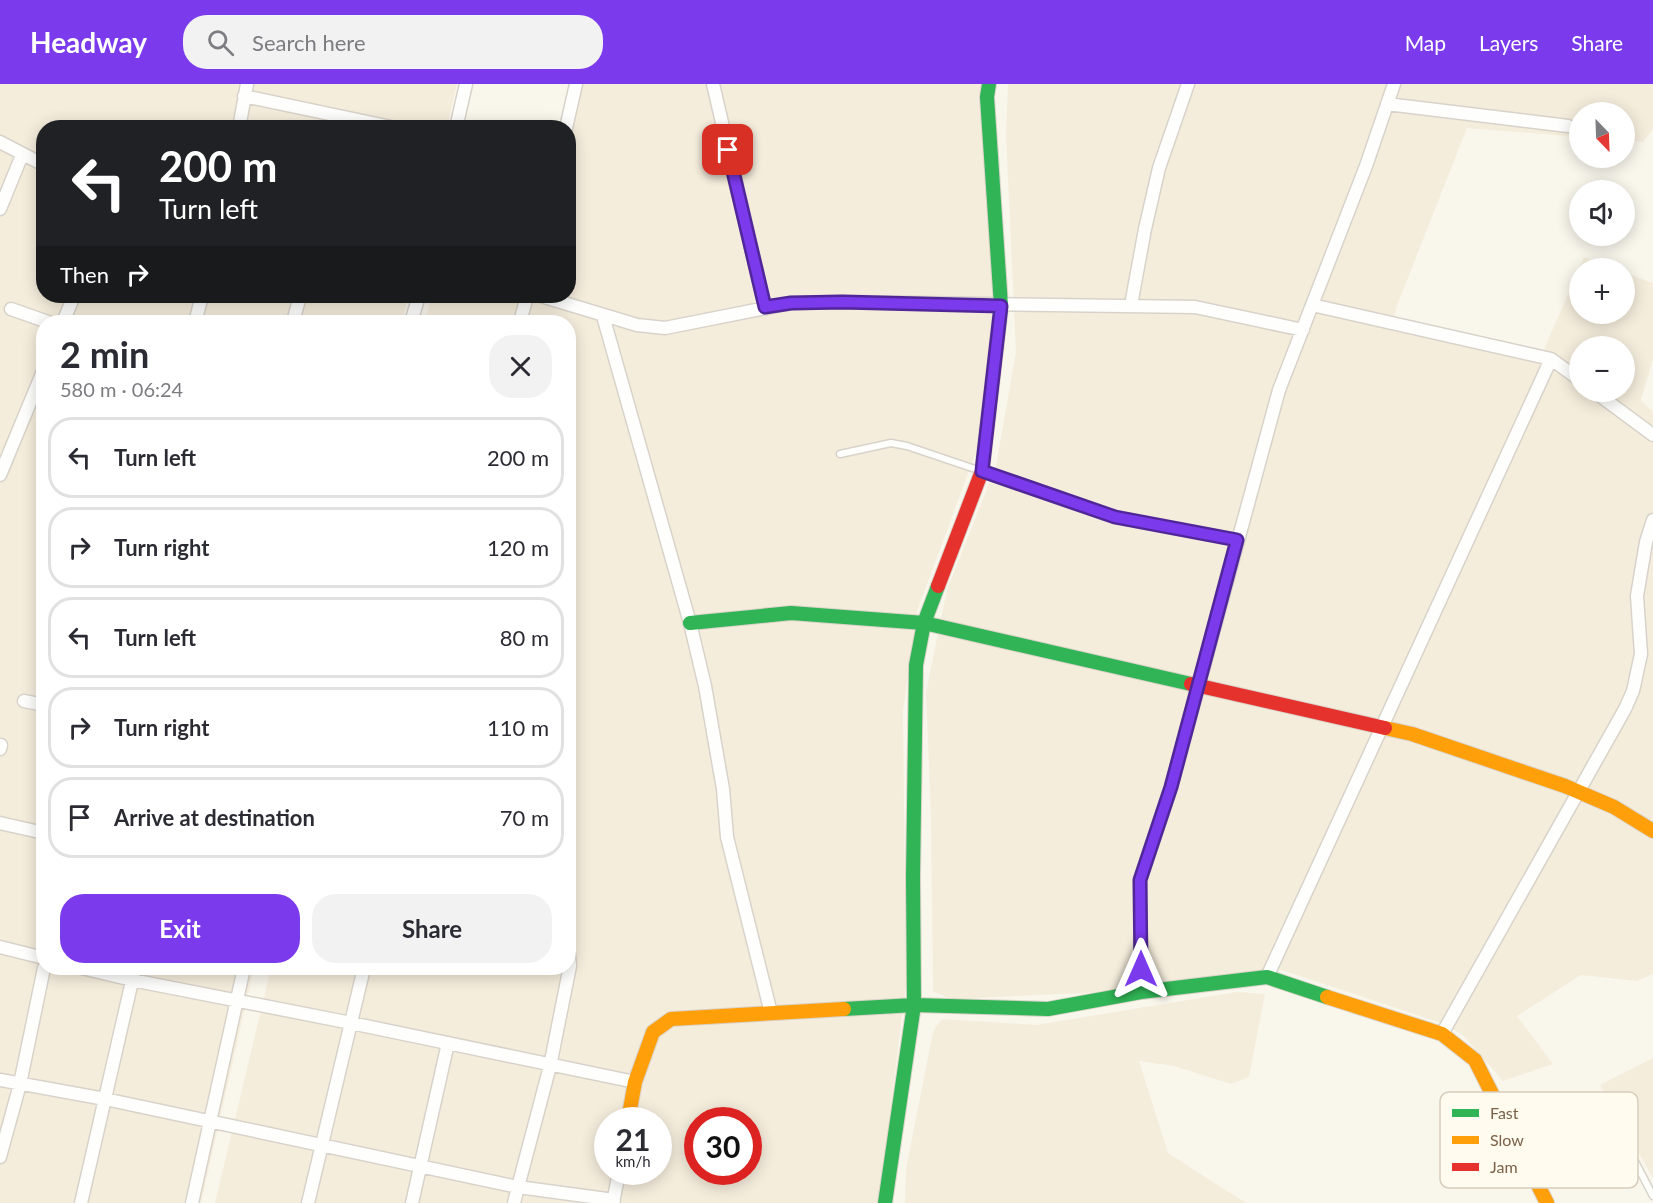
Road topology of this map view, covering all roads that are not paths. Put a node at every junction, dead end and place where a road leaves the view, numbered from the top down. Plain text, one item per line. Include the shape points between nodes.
1 (466, 84) edge
2 (576, 84) edge
3 (713, 84) edge
4 (989, 84) edge
5 (1188, 84) edge
6 (1394, 84) edge
7 (245, 90) edge
8 (1387, 104) junction
9 (240, 120) edge
10 (364, 120) edge
11 (458, 120) edge
12 (568, 120) edge
13 (1568, 126) dead end
14 (0, 142) edge
15 (22, 155) junction
16 (36, 161) edge
17 (0, 209) edge
18 (564, 303) edge
19 (1131, 305) junction
20 (1312, 305) junction
21 (1001, 306) junction
22 (765, 307) junction
23 (11, 309) dead end
24 (603, 315) junction
25 (36, 318) edge
26 (1302, 330) junction
27 (1551, 359) junction
28 (1569, 372) edge
29 (36, 388) edge
30 (1608, 402) edge
31 (1653, 435) edge
32 (840, 454) dead end
33 (982, 471) junction
34 (0, 475) edge
35 (1653, 520) edge
36 (1237, 540) junction
37 (690, 623) junction
38 (924, 623) junction
39 (1198, 684) junction
40 (24, 701) dead end
41 (36, 703) edge
42 (1381, 727) junction
43 (1577, 791) junction
44 (0, 823) edge
45 (36, 830) edge
46 (1653, 831) edge
47 (0, 947) edge
48 (36, 956) edge
49 (43, 975) edge
50 (134, 975) edge
51 (138, 975) edge
52 (242, 975) edge
53 (362, 975) edge
54 (568, 975) edge
55 (1267, 977) junction
56 (1141, 992) junction
57 (235, 1001) junction
58 (914, 1005) junction
59 (771, 1013) junction
60 (351, 1023) junction
61 (1443, 1034) junction
62 (448, 1043) junction
63 (550, 1066) junction
64 (0, 1080) edge
65 (635, 1083) junction
66 (20, 1084) junction
67 (1490, 1092) edge
68 (105, 1099) junction
69 (630, 1107) edge
70 (211, 1122) junction
71 (322, 1145) junction
72 (0, 1157) edge
73 (420, 1166) junction
74 (1638, 1167) edge
75 (617, 1185) edge
76 (518, 1187) junction
77 (1539, 1188) edge
78 (1653, 1196) edge
79 (614, 1202) edge
80 (81, 1203) edge
81 (192, 1203) edge
82 (308, 1203) edge
83 (412, 1203) edge
84 (514, 1203) edge
85 (885, 1203) edge
86 (1547, 1203) edge

1 - 11 street
2 - 12 street
3 - 22 street
4 - 21 street
5 - 19 street via 1159,168
6 - 8 street
7 - 9 street
7 - 10 street
8 - 13 street
8 - 20 street
14 - 15 street
15 - 16 street
15 - 17 street
18 - 24 street
19 - 21 street
19 - 26 street via 1195,308
20 - 26 street
20 - 27 street
21 - 22 street via 842,302
21 - 33 street
22 - 24 street via 665,328
23 - 25 street
24 - 37 street
26 - 36 street via 1279,390
27 - 28 street
27 - 42 street
29 - 34 street
30 - 31 street
32 - 33 lane via 891,443
33 - 36 street via 1115,517
33 - 38 street
35 - 43 street via 1637,596 1641,654 1638,673 1625,709
36 - 39 street
37 - 38 street via 785,613
37 - 59 street via 721,777 727,837
38 - 39 street
38 - 58 street via 916,665
39 - 42 street
39 - 56 street via 1171,787 1140,880
40 - 41 street
42 - 43 street
42 - 55 street
43 - 46 street via 1614,807
43 - 61 street
44 - 45 street
47 - 48 street
49 - 66 street
50 - 68 street
51 - 57 street
52 - 57 street
53 - 60 street
54 - 63 street
55 - 56 street
55 - 61 street
56 - 58 street via 1048,1009
57 - 60 street
57 - 70 street
58 - 59 street
58 - 85 street
59 - 65 street via 671,1019 653,1032
60 - 62 street
60 - 71 street
61 - 67 street via 1474,1060
62 - 63 street
62 - 73 street
63 - 65 street
63 - 76 street
64 - 66 street
65 - 69 street
66 - 68 street
66 - 72 street
68 - 70 street
68 - 80 street
70 - 71 street
70 - 81 street
71 - 73 street
71 - 82 street
73 - 76 street
73 - 83 street
74 - 78 lane
75 - 79 street
76 - 79 street
76 - 84 street
77 - 86 street

